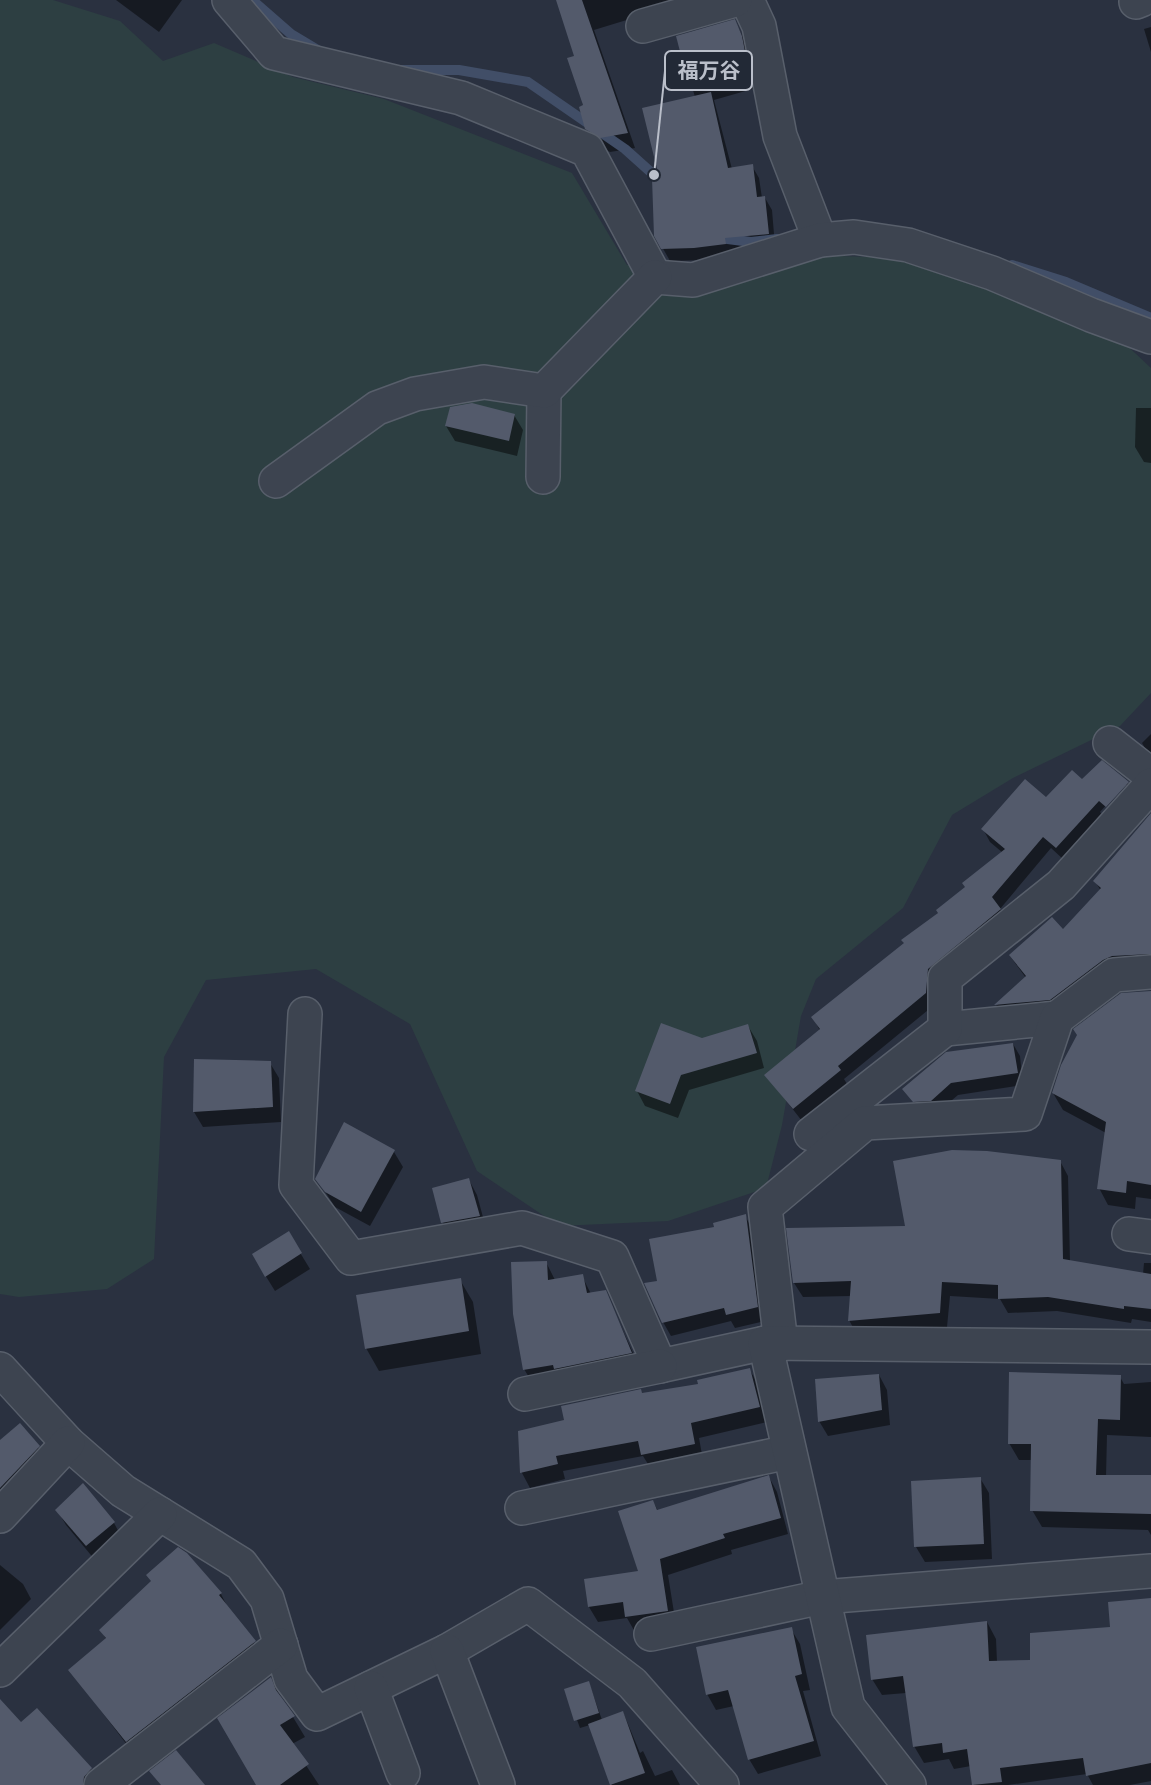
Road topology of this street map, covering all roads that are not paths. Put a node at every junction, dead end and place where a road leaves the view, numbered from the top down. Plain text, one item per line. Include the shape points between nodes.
1 (229, 0) edge
2 (735, 0) edge
3 (747, 0) edge
4 (643, 26) dead end
5 (820, 240) junction
6 (655, 277) junction
7 (1151, 337) edge
8 (544, 391) junction
9 (543, 477) dead end
10 (276, 481) dead end
11 (1110, 743) dead end
12 (1151, 775) edge
13 (1151, 785) edge
14 (1151, 972) edge
15 (305, 1014) dead end
16 (1057, 1018) junction
17 (945, 1029) junction
18 (811, 1134) dead end
19 (773, 1344) junction
20 (1151, 1347) edge
21 (660, 1366) junction
22 (0, 1369) edge
23 (525, 1395) dead end
24 (68, 1443) junction
25 (789, 1452) junction
26 (522, 1508) dead end
27 (160, 1514) junction
28 (0, 1515) edge
29 (1151, 1571) edge
30 (822, 1597) junction
31 (651, 1634) dead end
32 (280, 1645) junction
33 (447, 1651) junction
34 (0, 1670) edge
35 (371, 1688) junction
36 (403, 1773) dead end
37 (101, 1785) edge
38 (498, 1785) edge
39 (722, 1785) edge
40 (909, 1785) edge

1 - 6 street via 274,53 461,98 587,150
2 - 4 street
3 - 5 street via 759,26 780,136
5 - 6 street via 693,280
5 - 7 street via 854,237 908,245 992,273
6 - 8 street
8 - 9 street
8 - 10 street via 484,382 415,394 377,408
11 - 12 street
13 - 17 street via 1061,885 945,978
14 - 16 street via 1114,975
15 - 21 street via 296,1185 351,1258 522,1228 612,1257
16 - 17 street
16 - 19 street via 1025,1114 865,1123 765,1207
17 - 18 street
19 - 20 street
19 - 21 street
19 - 25 street
21 - 23 street
22 - 24 street
24 - 27 street via 123,1491
24 - 28 street
25 - 26 street
25 - 30 street
27 - 32 street via 242,1564 267,1599
27 - 34 street
29 - 30 street
30 - 31 street
30 - 40 street via 848,1707
32 - 35 street via 291,1679 317,1714
32 - 37 street
33 - 35 street
33 - 38 street
33 - 39 street via 528,1604 632,1683
35 - 36 street

